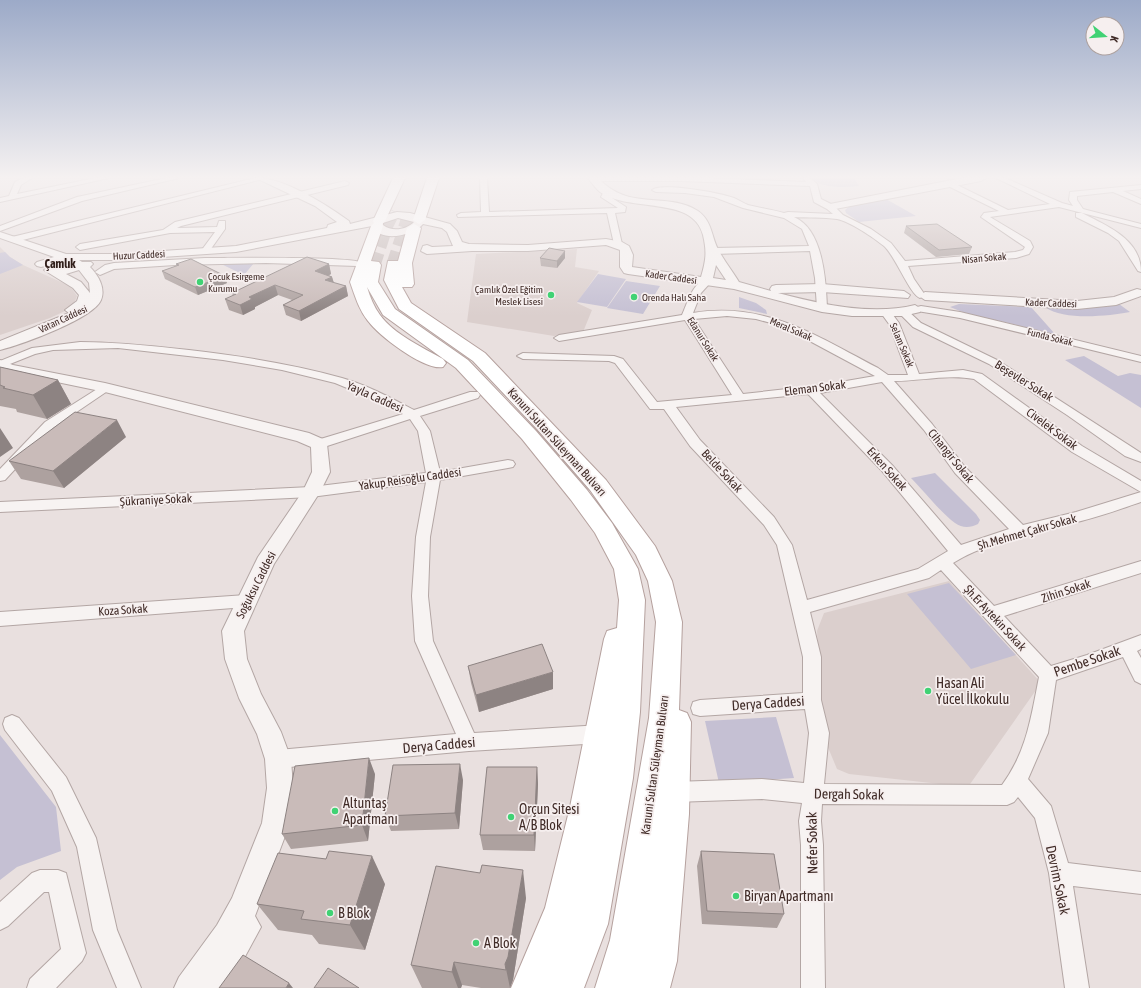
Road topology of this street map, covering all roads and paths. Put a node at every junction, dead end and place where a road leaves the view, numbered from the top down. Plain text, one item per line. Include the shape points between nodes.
1 (13, 224) edge
2 (83, 224) edge
3 (178, 224) edge
4 (221, 224) edge
5 (341, 224) edge
6 (372, 224) junction
7 (407, 224) edge
8 (413, 224) edge
9 (425, 224) edge
10 (613, 224) edge
11 (704, 224) edge
12 (802, 224) edge
13 (854, 224) edge
14 (996, 224) edge
15 (1097, 224) edge
16 (0, 229) edge
17 (220, 229) junction
18 (165, 232) junction
19 (0, 235) edge
20 (20, 240) junction
21 (0, 242) edge
22 (268, 244) junction
23 (618, 244) junction
24 (80, 247) dead end
25 (426, 248) dead end
26 (472, 248) junction
27 (813, 248) junction
28 (205, 251) junction
29 (713, 251) junction
30 (64, 257) junction
31 (231, 257) junction
32 (41, 264) junction
33 (366, 264) joint
34 (393, 264) tunnel mouth
35 (903, 264) junction
36 (1141, 269) edge
37 (90, 270) junction
38 (55, 273) junction
39 (706, 282) junction
40 (735, 285) junction
41 (822, 288) junction
42 (1139, 288) edge
43 (752, 289) junction
44 (904, 296) junction
45 (929, 300) junction
46 (822, 308) junction
47 (913, 310) junction
48 (886, 313) junction
49 (960, 314) junction
50 (687, 315) junction
51 (559, 338) dead end
52 (0, 342) edge
53 (0, 346) edge
54 (522, 356) dead end
55 (1141, 359) edge
56 (3, 367) edge
57 (963, 373) joint
58 (885, 378) junction
59 (915, 378) junction
60 (105, 388) junction
61 (811, 390) junction
62 (474, 395) junction
63 (739, 397) junction
64 (668, 405) junction
65 (413, 414) junction
66 (537, 431) junction
67 (319, 444) junction
68 (1141, 458) edge
69 (508, 464) dead end
70 (0, 477) edge
71 (434, 477) junction
72 (1141, 487) edge
73 (312, 492) junction
74 (1141, 497) edge
75 (0, 507) edge
76 (595, 517) junction
77 (1020, 531) junction
78 (958, 552) junction
79 (943, 562) junction
80 (1141, 567) edge
81 (246, 601) junction
82 (801, 608) junction
83 (991, 614) junction
84 (0, 619) edge
85 (669, 622) junction
86 (1134, 645) edge
87 (1048, 675) junction
88 (1141, 676) edge
89 (812, 700) junction
90 (700, 708) dead end
91 (12, 724) dead end
92 (601, 734) junction
93 (469, 742) junction
94 (278, 758) junction
95 (1017, 781) junction
96 (674, 792) junction
97 (812, 794) junction
98 (276, 823) junction
99 (1060, 873) junction
100 (1141, 883) edge
101 (0, 918) edge
102 (39, 988) edge
103 (129, 988) edge
104 (190, 988) edge
105 (211, 988) edge
106 (530, 988) edge
107 (565, 988) edge
108 (614, 988) edge
109 (651, 988) edge
110 (813, 988) edge
111 (1077, 988) edge

1 - 16 street
2 - 20 street
3 - 18 street
4 - 17 street
5 - 22 street
6 - 7 street via 383,230 396,232
6 - 22 street, Huzur Caddesi
6 - 31 street, Huzur Caddesi
6 - 62 main road via 357,282 368,308 377,323 448,371
8 - 66 main road via 404,278 416,302 496,356 522,380
9 - 26 street via 452,234 458,245
10 - 23 street
11 - 29 street
12 - 27 street via 807,230
13 - 35 street via 888,245
14 - 35 street, Nisan Sokak via 1027,243 1029,247 1026,252 1016,255
15 - 36 street via 1122,239
17 - 18 street
17 - 28 street
18 - 24 street
19 - 20 street
20 - 30 street
21 - 32 street, Vatan Caddesi
22 - 28 street, Huzur Caddesi
23 - 26 street via 606,242
23 - 39 street, Kader Caddesi via 625,247 628,252 628,270
25 - 26 street via 427,252
27 - 29 street
27 - 41 street
28 - 30 street, Huzur Caddesi via 118,257
29 - 39 street
29 - 40 street
30 - 32 street
30 - 37 street
31 - 33 street, Huzur Caddesi
31 - 37 street, Huzur Caddesi
31 - 37 street, Huzur Caddesi via 116,261
32 - 38 street, Vatan Caddesi
33 - 66 main road, Kanuni Sultan Süleyman Bulvarı via 371,282 389,312 462,364
34 - 66 main road, Kanuni Sultan Süleyman Bulvarı via 391,280 405,306 479,357
35 - 45 street via 909,280
37 - 38 street
37 - 53 street, Vatan Caddesi via 97,289 96,298 91,306 63,321
38 - 52 street, Vatan Caddesi via 77,285 85,295 85,300 80,306 56,318 4,338
39 - 40 street, Kader Caddesi
39 - 50 street, Edanur Sokak via 697,292
40 - 43 street, Kader Caddesi
41 - 43 street, Kader Caddesi
41 - 44 street, Kader Caddesi
41 - 46 street
42 - 45 street, Kader Caddesi via 1116,301 1077,305
43 - 46 street, Kader Caddesi
44 - 45 street, Kader Caddesi
44 - 47 street via 901,299 903,303
45 - 47 street, Kader Caddesi via 928,309
45 - 49 street, Funda Sokak
46 - 48 street, Kader Caddesi
47 - 48 street, Kader Caddesi
47 - 49 street, Funda Sokak
47 - 68 street, Beşevler Sokak via 917,325 993,362
48 - 59 street, Selam Sokak via 894,323
49 - 55 street, Funda Sokak
50 - 51 street, Meral Sokak
50 - 58 street, Meral Sokak via 727,313 775,321 817,340
50 - 63 street, Edanur Sokak
54 - 64 street via 610,358 619,361 654,406
56 - 60 street
56 - 65 street, Yayla Caddesi via 32,351 80,345 118,345 223,357 282,367 339,381 380,397
57 - 59 street, Eleman Sokak
57 - 72 street, Civelek Sokak via 978,376 1077,449
58 - 59 street, Eleman Sokak
58 - 61 street, Eleman Sokak
58 - 77 street, Cihangir Sokak via 928,427 960,470
60 - 67 street via 303,437
60 - 70 street via 49,425
61 - 63 street, Eleman Sokak
61 - 78 street, Erken Sokak via 887,468
62 - 65 street
62 - 66 main road
63 - 64 street, Eleman Sokak
64 - 82 street, Belde Sokak via 695,443 768,521 784,545
65 - 67 street
65 - 71 street, Yayla Caddesi via 424,431
66 - 76 main road, Kanuni Sultan Süleyman Bulvarı
66 - 85 main road, Kanuni Sultan Süleyman Bulvarı via 598,485 647,552 660,581
67 - 73 street, Soğuksu Caddesi via 321,472
69 - 71 street, Yakup Reisoğlu Caddesi
71 - 73 street, Yakup Reisoğlu Caddesi
71 - 93 street, Yayla Caddesi via 423,537 420,596 424,641
73 - 75 street, Şükraniye Sokak
73 - 81 street, Soğuksu Caddesi via 265,562
74 - 77 street, Şh.Mehmet Çakır Sokak via 1078,517
76 - 92 main road via 612,568 618,600 617,644
76 - 107 main road, Kanuni Sultan Süleyman Bulvarı via 626,569 632,600 630,640 617,778 590,924
77 - 78 street, Şh.Mehmet Çakır Sokak
78 - 79 street, Şh.Mehmet Çakır Sokak
79 - 82 street, Şh.Mehmet Çakır Sokak via 923,574
79 - 83 street, Şh.Er Aytekin Sokak
80 - 83 street, Zihin Sokak
81 - 84 street, Koza Sokak
81 - 94 street, Soğuksu Caddesi via 233,631 236,659
82 - 89 street, Belde Sokak via 812,657
83 - 87 street, Şh.Er Aytekin Sokak
85 - 96 main road via 676,701
85 - 108 main road, Kanuni Sultan Süleyman Bulvarı via 663,726 629,940
86 - 87 street, Pembe Sokak
86 - 88 street
87 - 95 street, Pembe Sokak via 1038,733
89 - 90 street, Derya Caddesi
89 - 97 street, Nefer Sokak via 819,733
91 - 103 street via 59,784 88,846 105,930
92 - 93 street, Derya Caddesi
92 - 106 main road via 563,909
93 - 94 street, Derya Caddesi
94 - 98 street, Soğuksu Caddesi via 280,788
95 - 97 street, Dergah Sokak via 1007,795
95 - 99 street, Devrim Sokak via 1044,813
96 - 97 street, Dergah Sokak via 762,789
96 - 109 main road via 658,961
97 - 110 street, Nefer Sokak via 810,821
98 - 104 street, Soğuksu Caddesi via 243,908 228,936
98 - 105 street via 258,901 248,924
99 - 100 street
99 - 111 street, Devrim Sokak
101 - 102 street via 40,882 58,881 74,953

